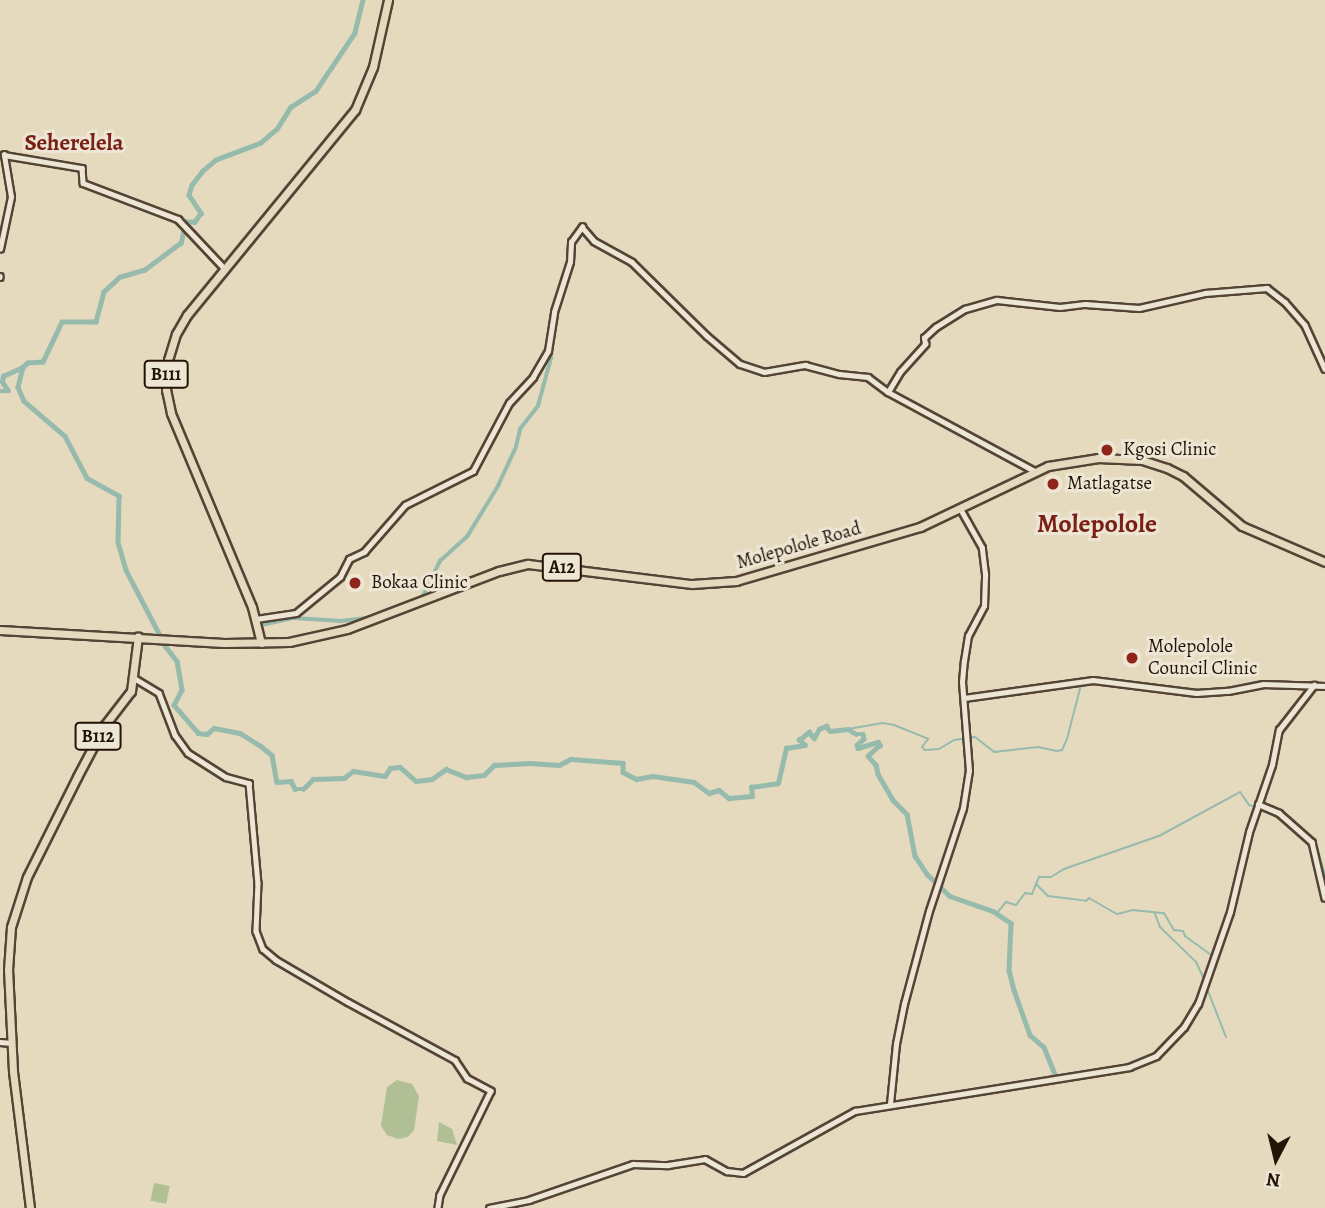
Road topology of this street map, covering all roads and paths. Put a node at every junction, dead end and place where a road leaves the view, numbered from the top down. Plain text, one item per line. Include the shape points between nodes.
1 (388, 0) edge
2 (0, 249) edge
3 (225, 269) junction
4 (1325, 369) edge
5 (888, 392) junction
6 (1035, 471) junction
7 (960, 509) junction
8 (1325, 562) edge
9 (256, 619) junction
10 (0, 630) edge
11 (261, 639) junction
12 (136, 640) junction
13 (134, 678) junction
14 (1314, 685) junction
15 (1325, 686) edge
16 (964, 698) junction
17 (1257, 805) junction
18 (1325, 898) edge
19 (0, 1042) edge
20 (12, 1043) junction
21 (890, 1104) junction
22 (30, 1208) edge
23 (438, 1208) edge
24 (489, 1208) edge

1 - 3 main road, B111 via 373,67 355,110
2 - 3 street via 11,197 5,155 82,168 83,183 169,214 185,225
3 - 9 main road, B111 via 178,329 167,360 166,390 173,421
4 - 5 street via 1308,330 1267,288 1205,293 1136,308 997,300 965,309 936,327
5 - 6 street
5 - 9 street via 868,377 807,365 764,372 749,369 707,336 632,262 594,241 582,227 571,243 548,351 509,404 472,471 399,509 362,553 349,559 340,577 296,613
6 - 7 main road, Molepolole Road / A12
6 - 8 main road, Molepolole Road / A12 via 1098,458 1157,464 1183,476 1241,526
7 - 11 main road, Molepolole Road / A12 via 920,527 736,581 692,584 522,564 339,632 307,639
7 - 16 street via 982,548 985,586 983,609 965,649
9 - 11 main road, B111
10 - 12 main road, Molepolole Road / A12
11 - 12 main road, Molepolole Road / A12 via 252,643
12 - 13 main road, B112
13 - 20 main road, B112 via 128,695 95,742 17,902 8,963
13 - 23 street via 159,693 177,741 188,752 229,779 249,783 258,883 256,931 263,950 455,1060 467,1078 491,1091 440,1195
14 - 15 street
14 - 16 street via 1263,684 1196,693 1093,680
14 - 17 street via 1279,730
16 - 21 street via 969,741 965,799 900,1023
17 - 18 street via 1279,813 1312,842
17 - 21 street via 1230,912 1198,1004 1184,1027 1156,1056 1133,1066
19 - 20 street
20 - 22 main road, B112
21 - 24 street via 840,1117 743,1173 727,1171 705,1159 628,1165 529,1200

